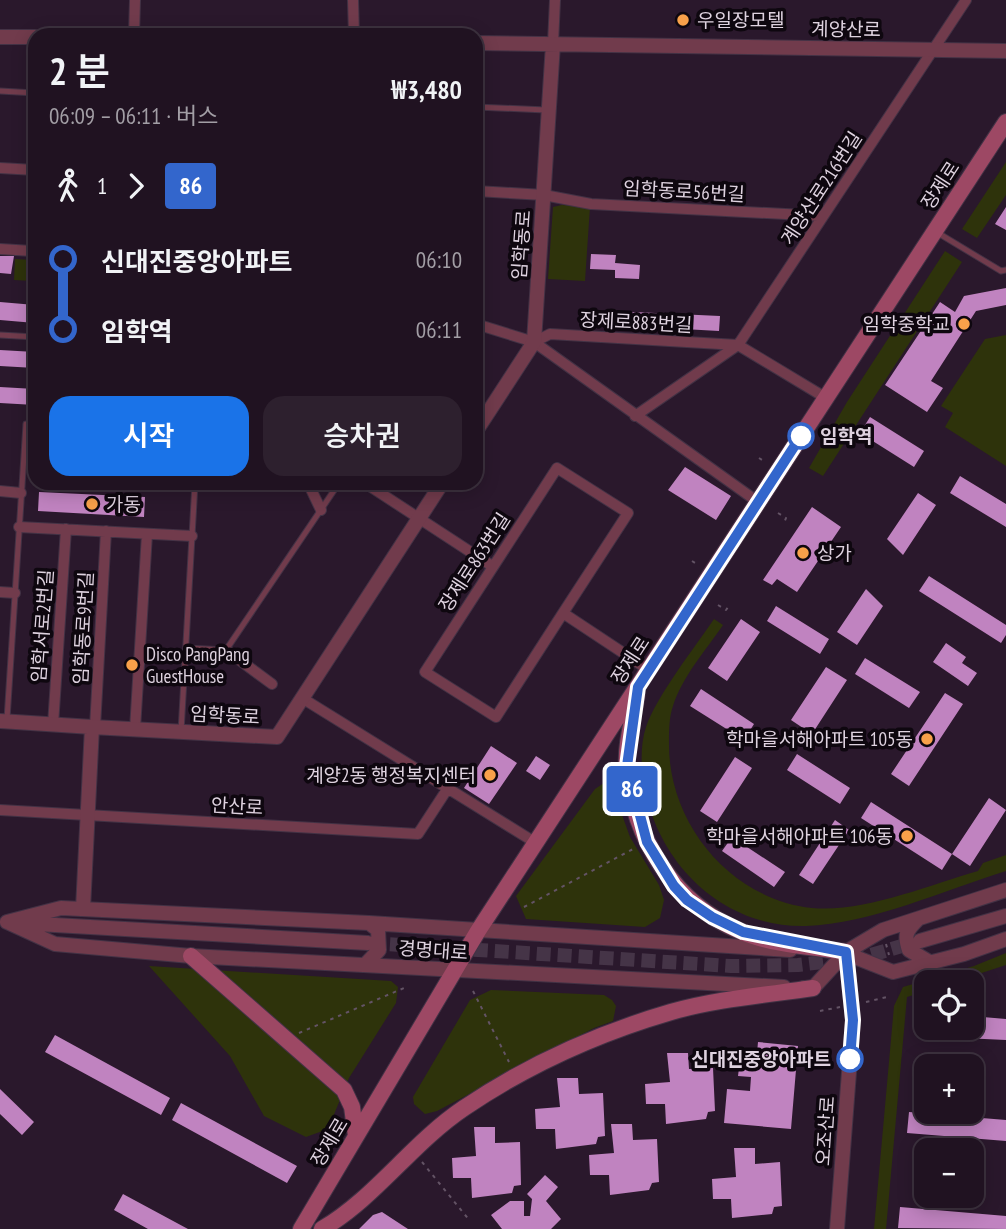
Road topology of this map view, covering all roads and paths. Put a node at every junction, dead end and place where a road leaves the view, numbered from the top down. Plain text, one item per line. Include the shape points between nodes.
1 (135, 0) edge
2 (353, 0) edge
3 (555, 0) edge
4 (966, 0) edge
5 (134, 28) edge
6 (354, 28) edge
7 (0, 37) edge
8 (28, 37) edge
9 (483, 44) edge
10 (553, 44) junction
11 (932, 50) junction
12 (1006, 51) edge
13 (0, 91) edge
14 (28, 93) edge
15 (483, 107) edge
16 (549, 110) junction
17 (1006, 122) edge
18 (0, 167) edge
19 (28, 169) edge
20 (483, 191) edge
21 (544, 195) junction
22 (823, 216) junction
23 (935, 231) junction
24 (0, 249) edge
25 (28, 251) edge
26 (1006, 270) edge
27 (483, 326) edge
28 (0, 335) edge
29 (28, 337) edge
30 (534, 342) junction
31 (738, 345) junction
32 (826, 398) junction
33 (635, 416) junction
34 (483, 420) edge
35 (28, 424) edge
36 (195, 490) edge
37 (311, 490) edge
38 (334, 490) edge
39 (376, 490) edge
40 (437, 490) edge
41 (0, 491) edge
42 (21, 493) junction
43 (758, 502) junction
44 (321, 510) junction
45 (778, 513) dead end
46 (419, 518) junction
47 (784, 523) dead end
48 (19, 527) junction
49 (65, 529) junction
50 (106, 531) junction
51 (147, 534) junction
52 (192, 536) junction
53 (492, 566) junction
54 (0, 592) edge
55 (15, 593) junction
56 (718, 605) dead end
57 (729, 606) dead end
58 (563, 613) junction
59 (186, 648) junction
60 (226, 650) junction
61 (649, 670) junction
62 (272, 684) dead end
63 (638, 687) junction
64 (302, 698) junction
65 (3, 722) edge
66 (53, 724) junction
67 (94, 727) junction
68 (135, 729) junction
69 (181, 732) junction
70 (448, 789) junction
71 (0, 810) edge
72 (88, 815) junction
73 (536, 843) junction
74 (639, 846) dead end
75 (1006, 890) edge
76 (524, 907) dead end
77 (83, 909) junction
78 (1006, 916) edge
79 (918, 919) junction
80 (369, 923) junction
81 (2, 924) edge
82 (883, 930) junction
83 (478, 931) junction
84 (1006, 939) edge
85 (920, 941) tunnel mouth
86 (368, 943) tunnel mouth
87 (846, 952) junction
88 (191, 956) junction
89 (931, 963) junction
90 (365, 965) junction
91 (455, 970) junction
92 (893, 972) junction
93 (404, 988) dead end
94 (813, 988) junction
95 (473, 991) dead end
96 (296, 1035) dead end
97 (514, 1071) dead end
98 (356, 1136) junction
99 (418, 1158) dead end
100 (470, 1221) dead end
101 (301, 1229) edge
102 (322, 1229) edge
103 (837, 1229) edge

1 - 5 street
2 - 6 street
3 - 10 street
4 - 11 street, 계양산로216번길
7 - 8 street
9 - 10 street, 계양산로
10 - 11 street, 계양산로
10 - 16 street, 임학동로
11 - 12 street, 계양산로
11 - 22 street, 계양산로216번길
13 - 14 lane
15 - 16 lane
16 - 21 street, 임학동로
17 - 23 main road, 장제로
18 - 19 street
20 - 21 street, 임학동로56번길
21 - 22 street, 임학동로56번길 via 591,204
21 - 30 street, 임학동로
22 - 31 street, 계양산로216번길
23 - 26 lane
23 - 32 main road, 장제로
24 - 25 street
27 - 30 street
28 - 29 lane
30 - 31 street, 장제로883번길 via 550,334
30 - 33 street
30 - 34 street, 임학동로
31 - 32 street, 장제로883번길
31 - 33 street
32 - 43 main road, 장제로
33 - 43 street
35 - 42 lane
36 - 52 lane
37 - 44 street
38 - 44 lane
39 - 46 street
40 - 46 street, 임학동로
41 - 42 street
42 - 48 lane
43 - 61 main road, 장제로
44 - 60 lane
45 - 47 path via 786,518
46 - 53 street
46 - 64 street, 임학동로
48 - 49 street
48 - 55 lane
49 - 50 street
49 - 66 street, 임학서로2번길
50 - 51 street
50 - 67 street, 임학동로9번길
51 - 52 street
51 - 68 street
52 - 59 lane
53 - 58 street, 장제로863번길 via 557,468 628,513
53 - 58 street, 장제로863번길 via 425,672 496,717
54 - 55 street
55 - 65 lane
56 - 57 path via 726,610
58 - 61 street
59 - 60 lane
59 - 69 lane
60 - 62 street
61 - 63 main road, 장제로
63 - 73 main road, 장제로
63 - 87 main road via 627,766 647,842 674,886 712,917 743,932
64 - 69 street, 임학동로 via 277,737
64 - 70 street
65 - 66 street, 임학동로
66 - 67 street, 임학동로
67 - 68 street, 임학동로
67 - 72 street
68 - 69 street, 임학동로
70 - 72 street, 안산로 via 418,834
70 - 73 street
71 - 72 street, 안산로
72 - 77 street
73 - 83 main road, 장제로
74 - 76 path
75 - 79 street
77 - 80 street, 경명대로
77 - 81 street, 경명대로 via 61,908
78 - 85 street
79 - 82 street
79 - 89 street via 905,939 909,950
80 - 83 street, 경명대로
80 - 90 street via 378,930 379,950
81 - 86 street
81 - 88 street, 경명대로 via 55,944
82 - 87 street
82 - 92 path
83 - 87 street, 경명대로
83 - 91 main road, 장제로
84 - 89 street
87 - 92 street, 경명대로
87 - 94 street
87 - 103 street, 오조산로 via 853,1020
88 - 90 street, 경명대로
88 - 98 main road via 344,1090
89 - 92 street
90 - 91 street, 경명대로
91 - 94 street, 경명대로
91 - 98 main road, 장제로
93 - 96 path
94 - 102 main road via 673,1012 599,1037 531,1070 463,1108 341,1218
95 - 97 path
98 - 101 main road, 장제로
99 - 100 path

